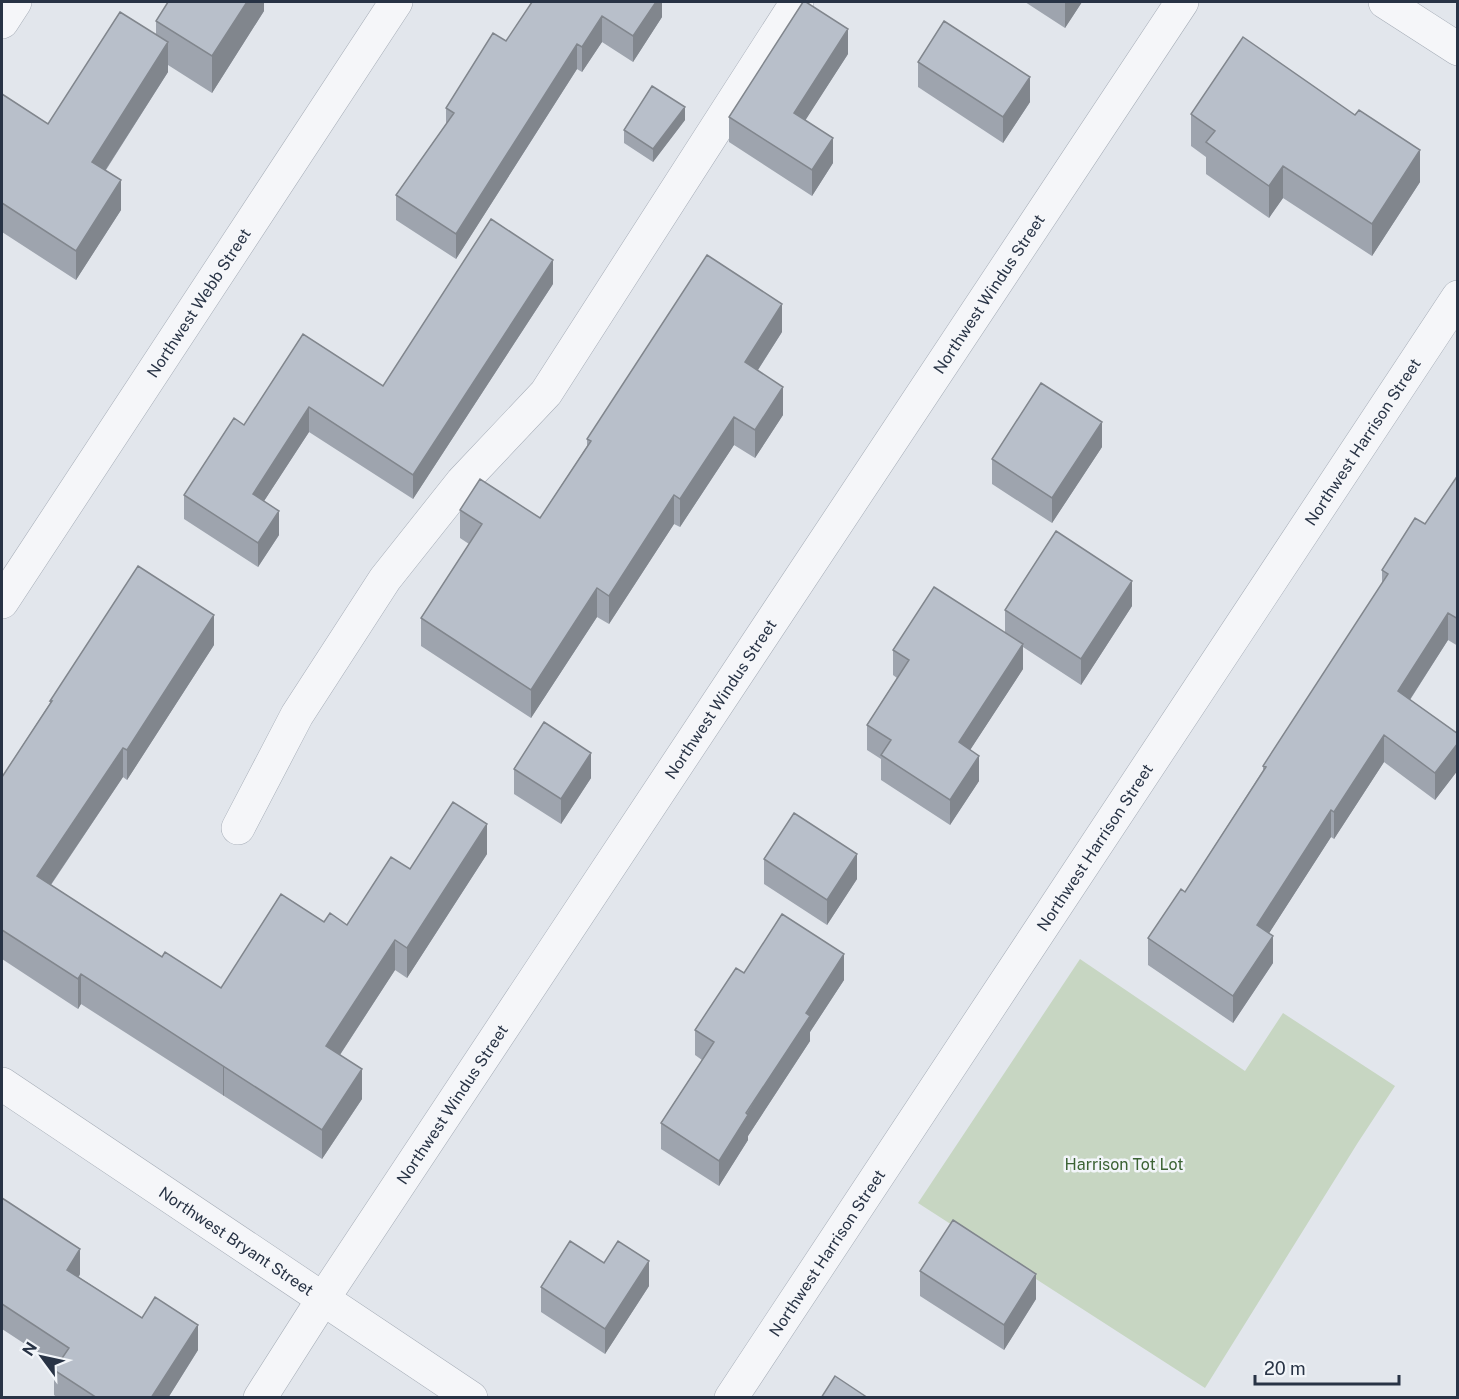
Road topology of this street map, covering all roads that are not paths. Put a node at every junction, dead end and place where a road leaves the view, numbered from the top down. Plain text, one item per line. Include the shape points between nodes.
1 (15, 2) edge
2 (396, 2) edge
3 (797, 2) edge
4 (1182, 2) edge
5 (1385, 2) edge
6 (2, 22) edge
7 (1458, 49) edge
8 (1458, 297) edge
9 (2, 602) edge
10 (238, 828) dead end
11 (2, 1084) edge
12 (323, 1299) junction
13 (260, 1398) edge
14 (471, 1398) edge
15 (731, 1398) edge

1 - 6 street
2 - 9 street, Northwest Webb Street
3 - 10 street via 546,393 462,482 385,579 297,715
4 - 12 street, Northwest Windus Street
5 - 7 street
8 - 15 street, Northwest Harrison Street
11 - 12 street, Northwest Bryant Street
12 - 13 street, Northwest Windus Street
12 - 14 street, Northwest Bryant Street

